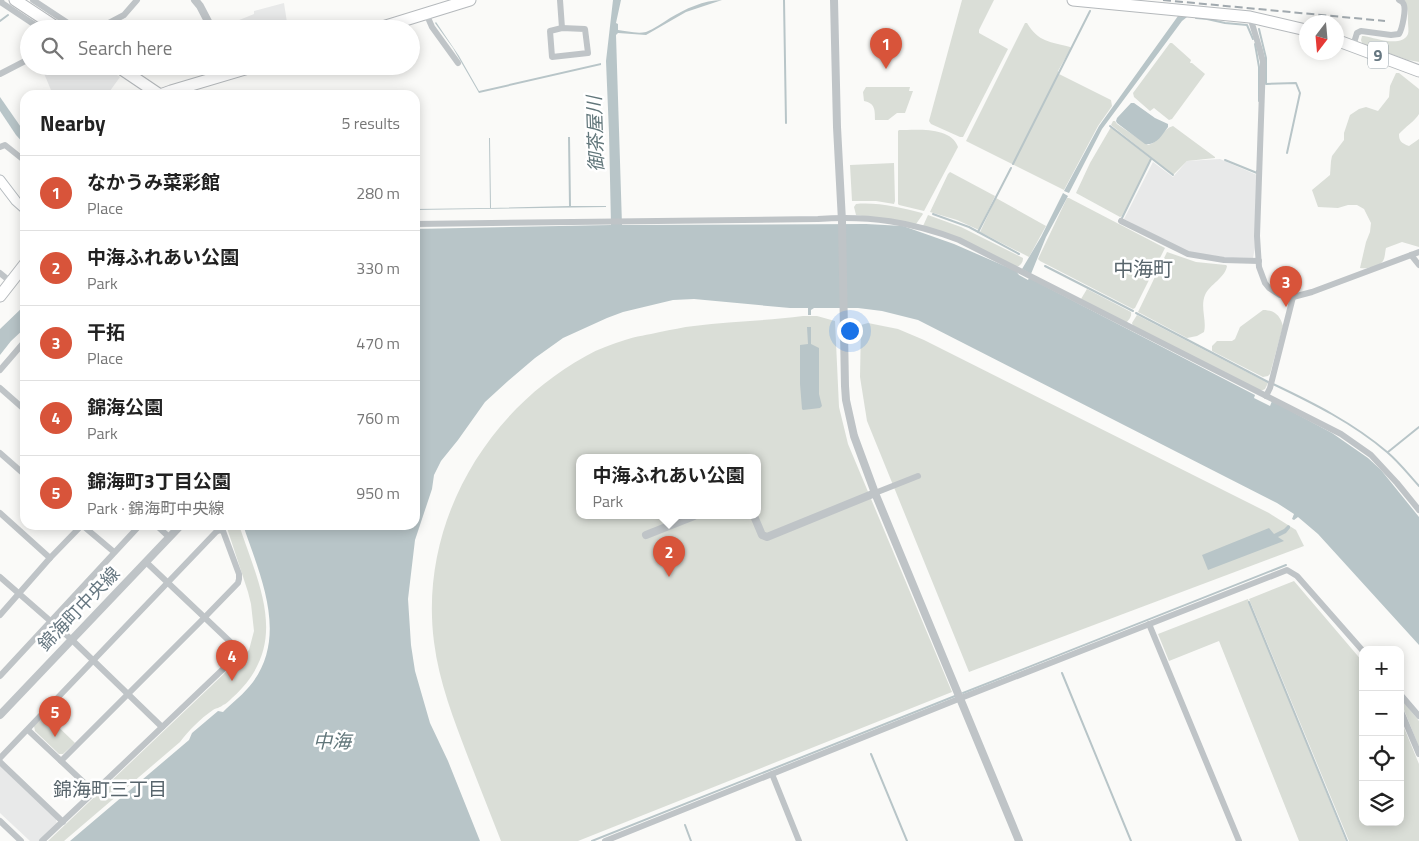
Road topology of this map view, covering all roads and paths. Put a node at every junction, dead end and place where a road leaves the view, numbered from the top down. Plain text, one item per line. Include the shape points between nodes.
1 (1, 0) edge
2 (15, 0) edge
3 (34, 0) edge
4 (137, 0) edge
5 (196, 0) edge
6 (470, 0) edge
7 (560, 0) edge
8 (834, 0) edge
9 (1073, 0) edge
10 (1399, 0) edge
11 (426, 13) junction
12 (1250, 17) junction
13 (28, 20) edge
14 (45, 20) edge
15 (64, 20) edge
16 (115, 20) edge
17 (207, 20) edge
18 (404, 20) edge
19 (562, 28) junction
20 (1299, 28) edge
21 (1344, 43) edge
22 (1353, 46) junction
23 (458, 63) dead end
24 (20, 64) edge
25 (1419, 71) edge
26 (0, 74) edge
27 (130, 75) edge
28 (217, 75) edge
29 (153, 90) edge
30 (174, 90) edge
31 (0, 147) edge
32 (20, 157) edge
33 (0, 180) edge
34 (20, 205) edge
35 (842, 219) junction
36 (1121, 221) dead end
37 (420, 224) edge
38 (1419, 252) edge
39 (1411, 255) junction
40 (1259, 262) junction
41 (1419, 265) edge
42 (20, 270) edge
43 (0, 274) edge
44 (11, 282) junction
45 (0, 296) edge
46 (1293, 297) junction
47 (20, 347) edge
48 (0, 370) edge
49 (0, 388) edge
50 (1266, 396) junction
51 (20, 406) edge
52 (0, 453) edge
53 (20, 471) edge
54 (918, 476) dead end
55 (875, 493) junction
56 (1419, 510) edge
57 (0, 514) edge
58 (686, 519) edge
59 (755, 519) edge
60 (77, 530) edge
61 (88, 530) edge
62 (135, 530) edge
63 (161, 530) edge
64 (176, 530) edge
65 (646, 535) dead end
66 (169, 537) junction
67 (114, 552) junction
68 (50, 558) junction
69 (146, 562) junction
70 (0, 577) edge
71 (168, 583) junction
72 (20, 594) junction
73 (0, 615) edge
74 (204, 618) junction
75 (50, 621) junction
76 (1149, 624) junction
77 (71, 639) junction
78 (1359, 646) edge
79 (93, 661) junction
80 (0, 676) edge
81 (128, 694) junction
82 (960, 698) junction
83 (1404, 699) edge
84 (0, 715) edge
85 (1419, 716) edge
86 (1404, 718) edge
87 (162, 727) junction
88 (28, 730) junction
89 (1419, 754) edge
90 (0, 758) edge
91 (61, 761) junction
92 (0, 762) edge
93 (772, 774) junction
94 (94, 792) junction
95 (0, 821) edge
96 (63, 822) junction
97 (21, 841) edge
98 (42, 841) edge
99 (605, 841) edge
100 (799, 841) edge
101 (1019, 841) edge
102 (1239, 841) edge

1 - 13 street
2 - 14 highway
3 - 15 street
4 - 16 street via 124,15
5 - 17 street
6 - 11 highway
7 - 19 street
8 - 35 street
9 - 12 highway
10 - 22 street via 1404,8 1399,34 1361,31 1357,33
11 - 18 highway
11 - 23 street
12 - 20 highway
12 - 40 street via 1263,62 1257,236
19 - 19 street via 585,29 588,53 552,57 550,31
21 - 22 highway, 9
22 - 25 highway, 9
24 - 26 street
27 - 29 highway
28 - 30 highway
31 - 32 street via 5,145
33 - 34 main road
35 - 37 street
35 - 50 street via 919,226 959,240
35 - 55 street via 846,400 854,436
36 - 40 street via 1192,256
38 - 39 street
39 - 41 street
39 - 46 street
40 - 46 street via 1260,272 1269,288 1280,295
42 - 44 highway
43 - 44 street
44 - 45 highway
46 - 50 street
47 - 48 street
49 - 51 street
50 - 56 street via 1341,434 1371,456
52 - 53 street
54 - 55 street
55 - 59 street via 767,537 762,535
55 - 82 street
57 - 68 street
58 - 65 street
60 - 68 street
61 - 67 street
62 - 67 street
63 - 66 street
64 - 66 street, 錦海町中央線
66 - 69 street, 錦海町中央線
67 - 75 street
68 - 72 street
69 - 71 street
69 - 77 street, 錦海町中央線
70 - 72 street
71 - 74 street
71 - 74 street via 216,532 225,532 239,580
71 - 79 street
72 - 73 street
72 - 75 street
74 - 81 street
74 - 87 street via 240,652
75 - 77 street
75 - 80 street
76 - 78 street via 1287,570 1297,576
76 - 82 street
76 - 102 street
77 - 79 street
77 - 84 street, 錦海町中央線
79 - 81 street
79 - 88 street
81 - 87 street
81 - 91 street
82 - 93 street
82 - 101 street
83 - 85 street
86 - 89 street
87 - 94 street
88 - 90 street
88 - 91 street
91 - 94 street
92 - 96 street
93 - 99 street
93 - 100 street
94 - 96 street
95 - 97 street
96 - 98 street

